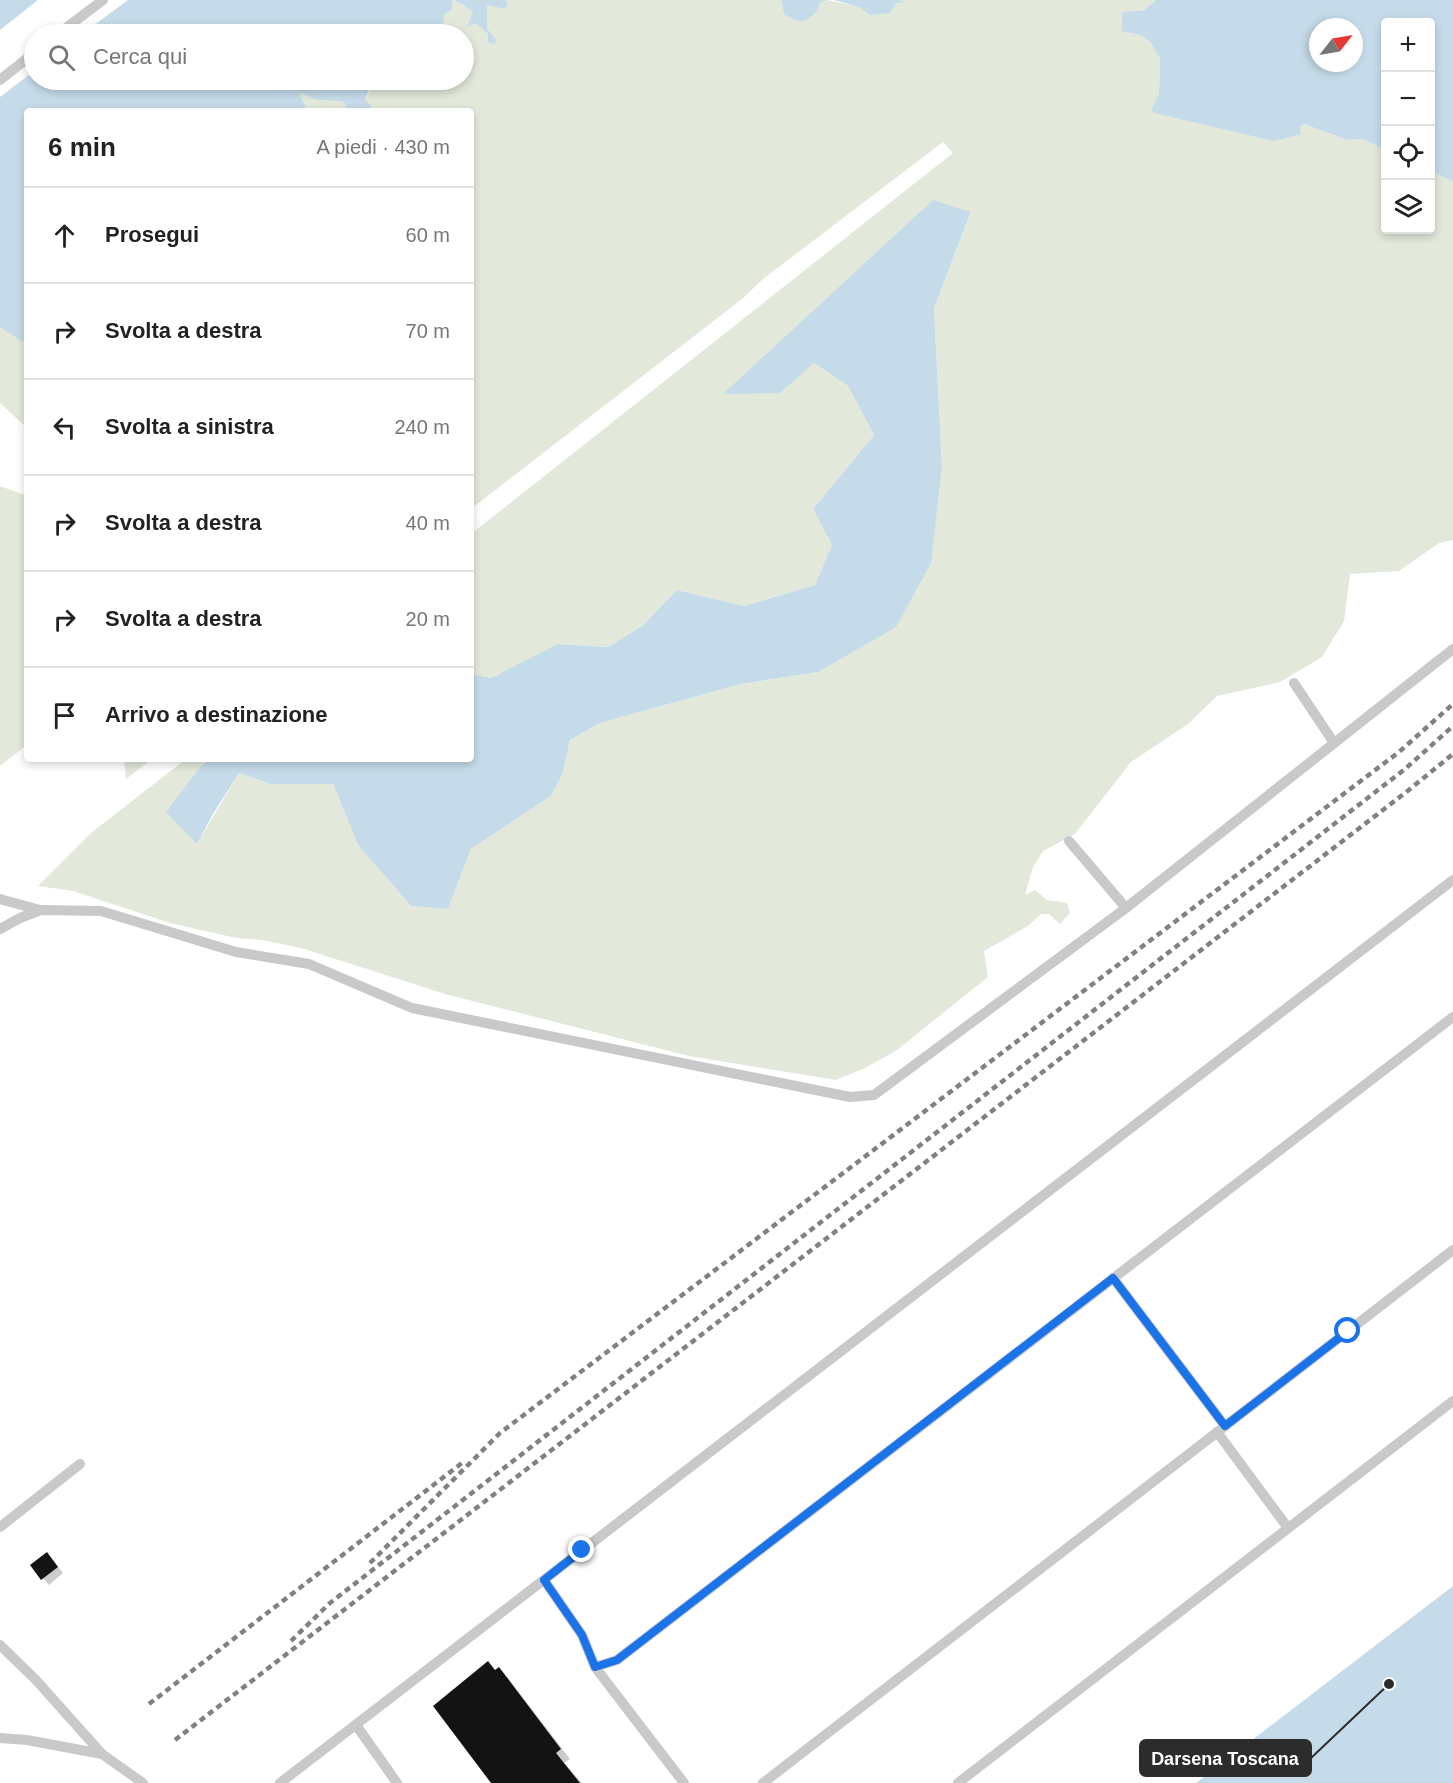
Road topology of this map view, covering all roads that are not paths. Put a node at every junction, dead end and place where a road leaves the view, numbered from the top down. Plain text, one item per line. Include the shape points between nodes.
1 (102, 0) edge
2 (71, 24) edge
3 (24, 61) edge
4 (0, 80) edge
5 (1453, 649) edge
6 (1294, 683) dead end
7 (1334, 743) junction
8 (1069, 841) dead end
9 (1453, 880) edge
10 (0, 899) edge
11 (1126, 908) junction
12 (40, 910) junction
13 (0, 929) edge
14 (1453, 1017) edge
15 (1453, 1250) edge
16 (1113, 1278) junction
17 (1453, 1401) edge
18 (1221, 1429) junction
19 (80, 1464) dead end
20 (0, 1527) edge
21 (1288, 1528) junction
22 (544, 1580) junction
23 (0, 1645) edge
24 (595, 1667) junction
25 (356, 1725) junction
26 (0, 1738) edge
27 (102, 1754) junction
28 (143, 1783) edge
29 (280, 1783) edge
30 (397, 1783) edge
31 (684, 1783) edge
32 (763, 1783) edge
33 (958, 1783) edge

1 - 2 lane
3 - 4 lane
5 - 7 lane
6 - 7 lane
7 - 11 lane
8 - 11 lane
9 - 22 lane
10 - 12 lane
11 - 12 lane via 874,1095 850,1097 412,1008 309,964 236,952 101,911
12 - 13 lane
14 - 16 lane
15 - 18 lane
16 - 18 lane
16 - 24 lane via 617,1660
17 - 21 lane
18 - 21 lane
18 - 32 lane
19 - 20 lane
21 - 33 lane
22 - 24 lane via 582,1635
22 - 25 lane
23 - 27 lane
24 - 31 lane
25 - 29 lane
25 - 30 lane
26 - 27 lane
27 - 28 lane

